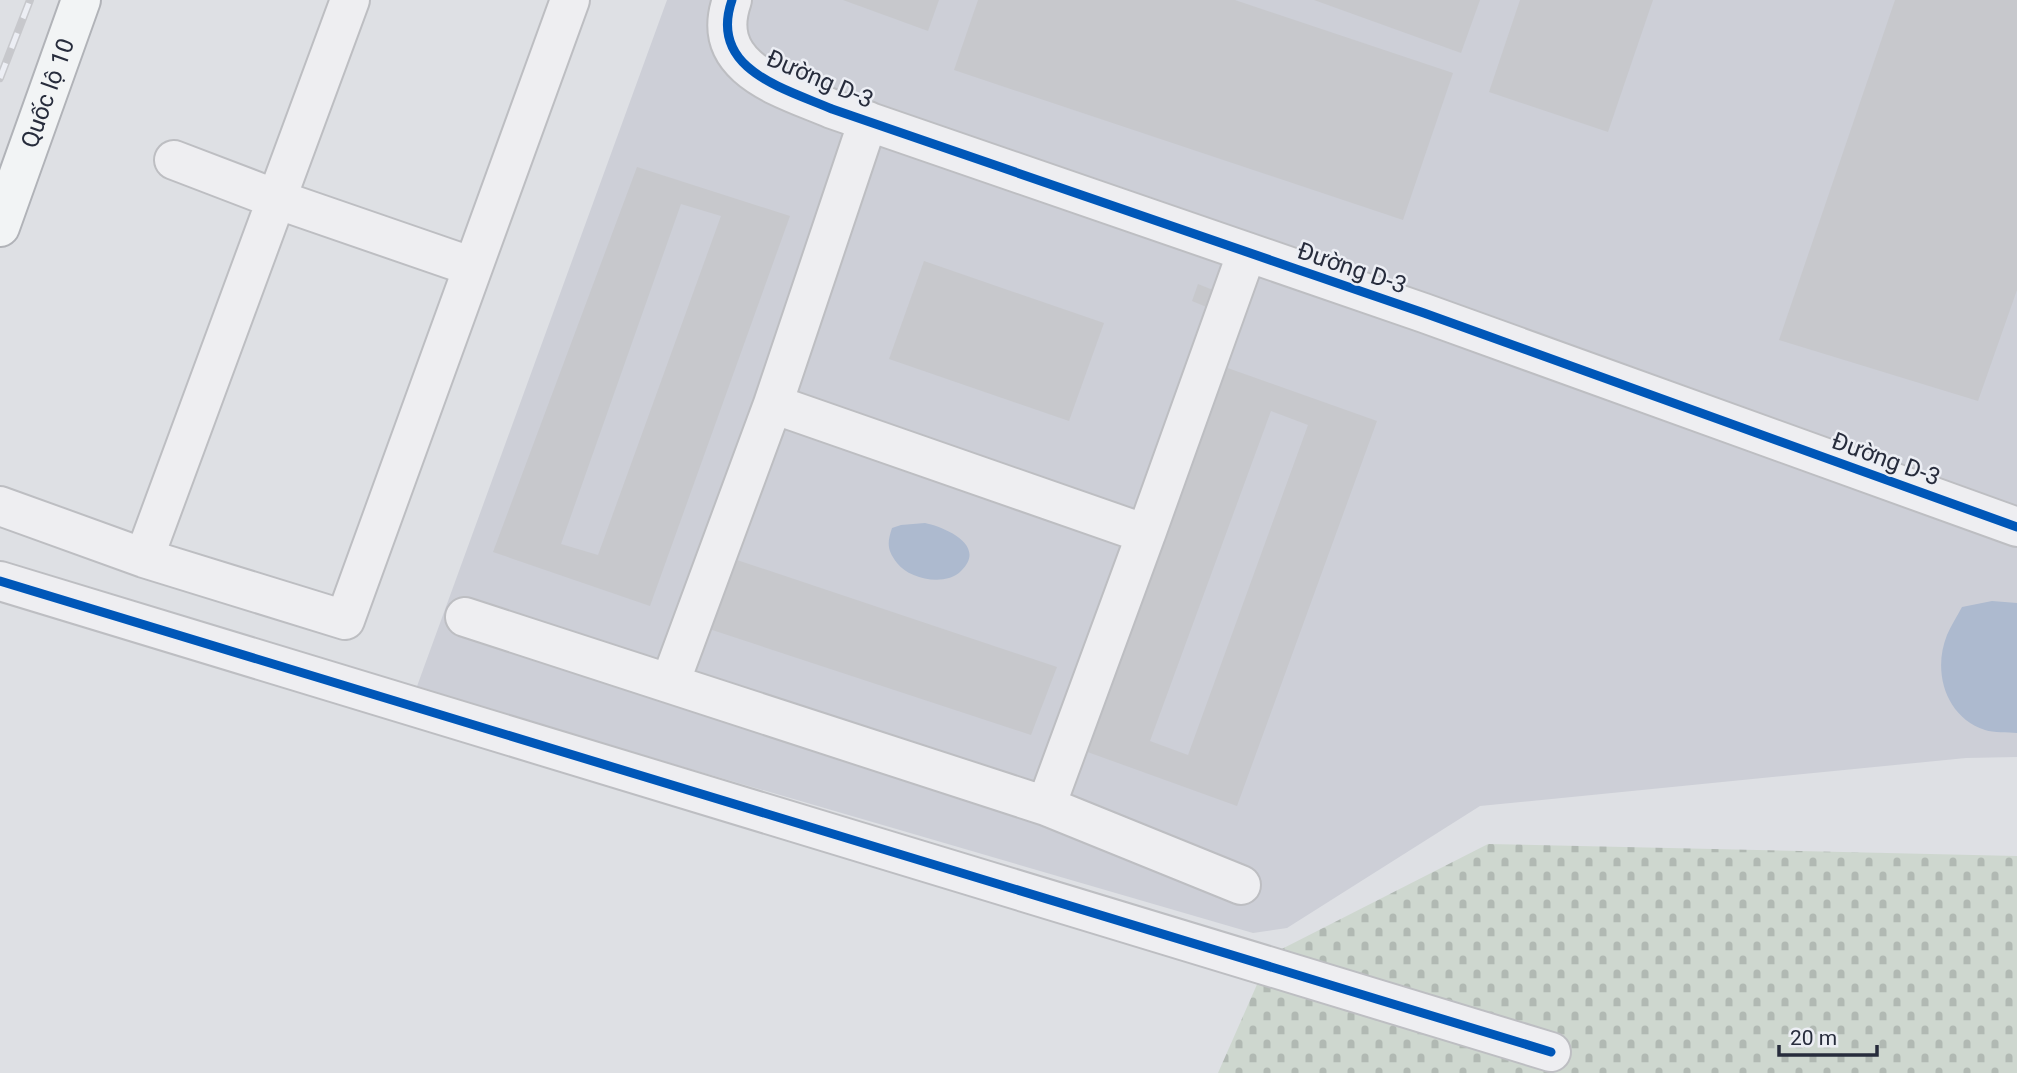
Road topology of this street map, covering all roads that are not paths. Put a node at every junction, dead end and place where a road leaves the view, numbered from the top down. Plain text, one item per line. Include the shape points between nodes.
1 (81, 0) edge
2 (350, 0) edge
3 (570, 0) edge
4 (732, 0) edge
5 (868, 121) junction
6 (174, 160) dead end
7 (276, 199) junction
8 (0, 227) edge
9 (1247, 252) junction
10 (473, 267) junction
11 (773, 404) junction
12 (0, 506) edge
13 (2017, 527) edge
14 (1146, 534) junction
15 (144, 558) junction
16 (0, 581) edge
17 (465, 617) dead end
18 (670, 683) junction
19 (1046, 806) junction
20 (1241, 885) dead end
21 (1551, 1052) dead end

1 - 8 highway, Quốc lộ 10
2 - 7 street
3 - 10 street
4 - 5 street, Đường D-3 via 729,37 744,66 792,92
5 - 9 street, Đường D-3
5 - 11 street
6 - 7 street
7 - 10 street
7 - 15 street
9 - 13 street, Đường D-3
9 - 14 street
10 - 15 street via 345,620
11 - 14 street
11 - 18 street
12 - 15 street
14 - 19 street
16 - 21 street
17 - 18 street
18 - 19 street
19 - 20 street

